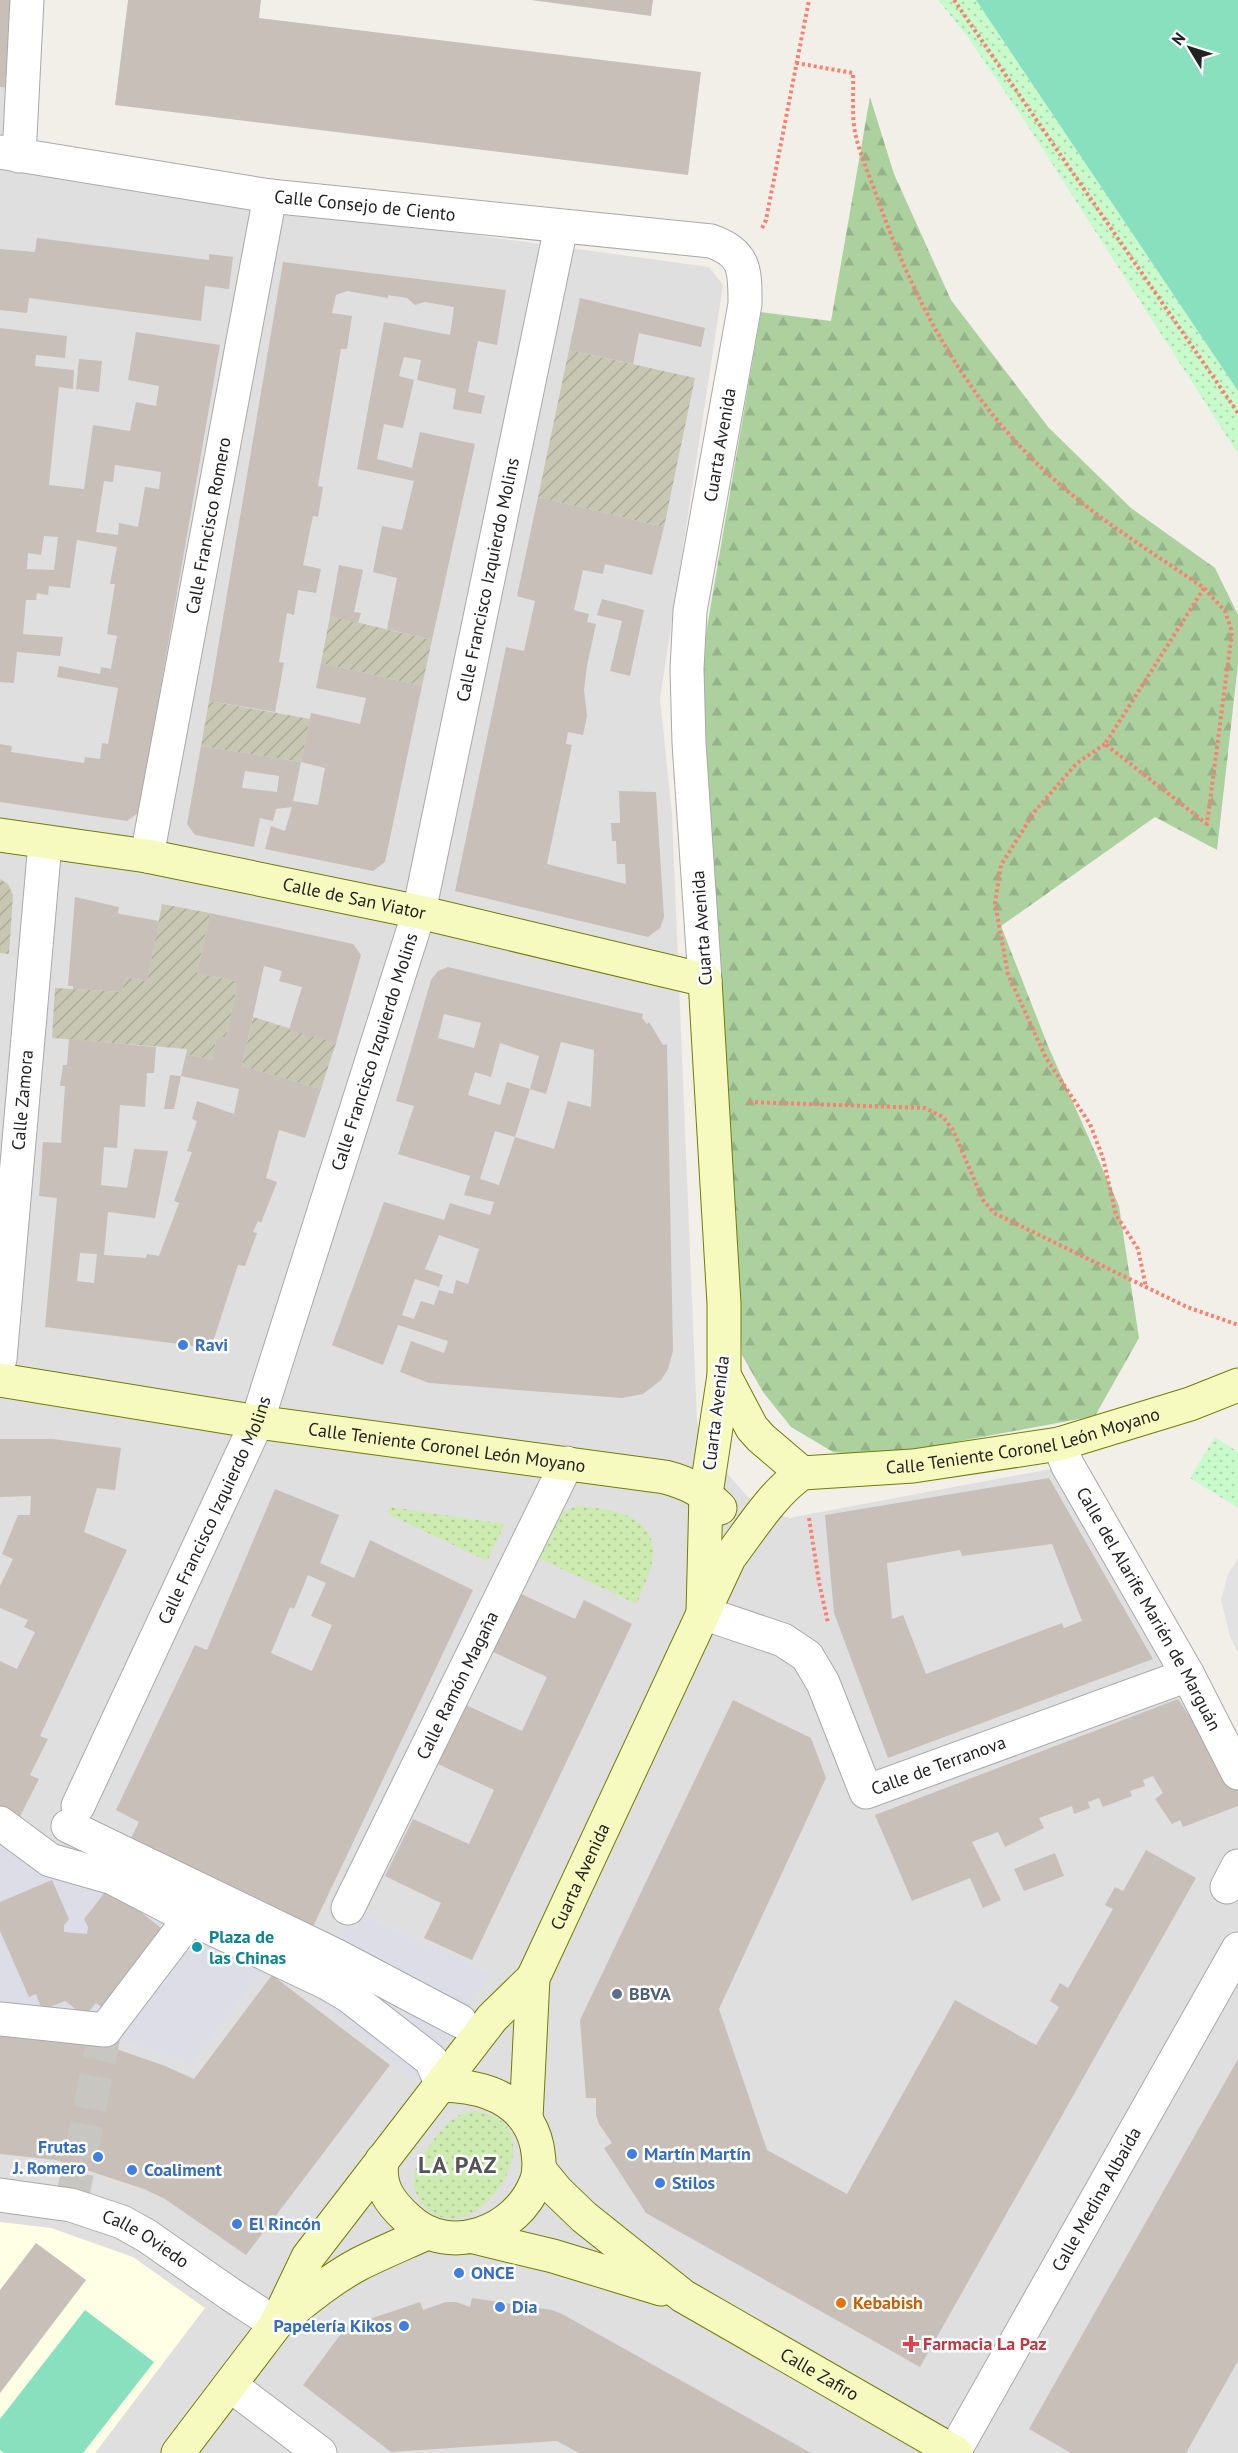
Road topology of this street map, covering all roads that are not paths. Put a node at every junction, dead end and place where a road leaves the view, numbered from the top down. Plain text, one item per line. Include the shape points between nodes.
1 (27, 0) edge
2 (9, 154) edge
3 (270, 196) junction
4 (561, 227) junction
5 (737, 258) joint
6 (0, 835) edge
7 (45, 843) junction
8 (147, 856) junction
9 (419, 912) junction
10 (705, 980) junction
11 (0, 1359) edge
12 (724, 1376) junction
13 (0, 1380) edge
14 (1238, 1386) edge
15 (257, 1422) junction
16 (1059, 1444) junction
17 (567, 1463) junction
18 (802, 1473) junction
19 (706, 1494) junction
20 (729, 1558) junction
21 (703, 1613) junction
22 (1188, 1675) junction
23 (1238, 1773) edge
24 (0, 1822) edge
25 (348, 1908) dead end
26 (190, 1918) junction
27 (1238, 1949) edge
28 (533, 1978) junction
29 (0, 2019) edge
30 (460, 2021) dead end
31 (442, 2085) junction
32 (526, 2118) junction
33 (382, 2160) junction
34 (540, 2169) junction
35 (0, 2195) edge
36 (427, 2233) junction
37 (474, 2237) junction
38 (683, 2296) junction
39 (276, 2324) junction
40 (230, 2385) junction
41 (955, 2452) edge
42 (178, 2453) edge
43 (320, 2453) edge

1 - 2 street
2 - 3 street, Calle Consejo de Ciento
3 - 4 street, Calle Consejo de Ciento
3 - 8 street, Calle Francisco Romero
4 - 5 street, Calle Consejo de Ciento via 711,241
4 - 9 street, Calle Francisco Izquierdo Molins
5 - 10 street, Cuarta Avenida via 744,304 690,622 687,669
6 - 7 street, Calle de San Viator
7 - 8 street, Calle de San Viator
7 - 11 street, Calle Zamora
8 - 9 street, Calle de San Viator
9 - 10 street, Calle de San Viator
9 - 15 street, Calle Francisco Izquierdo Molins
10 - 12 street, Cuarta Avenida via 724,1304
12 - 18 street via 752,1428
12 - 19 street, Cuarta Avenida
13 - 15 street, Calle Teniente Coronel León Moyano
14 - 16 street, Calle Teniente Coronel León Moyano
15 - 17 street, Calle Teniente Coronel León Moyano
15 - 30 street, Calle Francisco Izquierdo Molins via 73,1816
16 - 18 street, Calle Teniente Coronel León Moyano via 913,1466
16 - 22 street, Calle del Alarife Marién de Marguán
17 - 19 street, Calle Teniente Coronel León Moyano via 665,1477
17 - 25 street, Calle Ramón Magaña
18 - 20 street via 781,1490
19 - 20 street, Calle Teniente Coronel León Moyano via 723,1511 730,1526
19 - 21 street, Cuarta Avenida
20 - 21 street, Cuarta Avenida
21 - 22 street, Calle de Terranova via 783,1641 807,1656 823,1683 866,1792
21 - 28 street, Cuarta Avenida
22 - 23 street, Calle del Alarife Marién de Marguán
24 - 26 street via 50,1860 113,1878
26 - 29 street via 105,2030
26 - 31 street via 349,1996 431,2060
27 - 41 street, Calle Medina Albaida
28 - 31 street, Cuarta Avenida via 492,2018
28 - 32 street, Cuarta Avenida
31 - 32 street via 470,2086 495,2094
31 - 33 street
32 - 34 street via 535,2138
33 - 36 street via 385,2193 403,2215
33 - 39 street via 308,2258
34 - 37 street via 537,2182 520,2207 492,2230
34 - 38 street, Calle Zafiro via 584,2217
35 - 39 street, Calle Oviedo via 71,2205 122,2222
36 - 37 street
36 - 39 street via 339,2276
37 - 38 street, Calle Zafiro
38 - 41 street, Calle Zafiro
39 - 40 street
40 - 42 street
40 - 43 street

